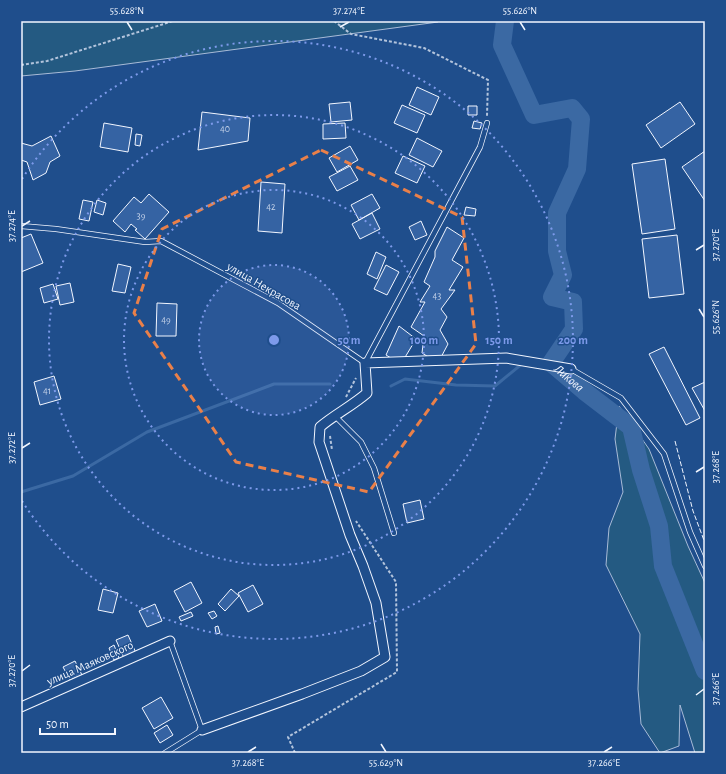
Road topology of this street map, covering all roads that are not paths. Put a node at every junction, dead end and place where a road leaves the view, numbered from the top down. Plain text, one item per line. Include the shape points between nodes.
1 (487, 123) road end
2 (21, 226) edge
3 (365, 363) junction
4 (571, 369) joint
5 (335, 416) junction
6 (394, 532) dead end
7 (705, 566) edge
8 (170, 641) joint
9 (21, 707) edge
10 (202, 730) junction
11 (165, 753) edge

1 - 3 lane via 480,147
2 - 3 lane, улица Некрасова via 144,242 161,241 278,302
3 - 4 street via 506,358
3 - 5 street via 367,393
4 - 7 lane via 621,398 664,454 690,532
5 - 6 lane via 361,442 374,468
5 - 10 street via 320,427 319,442 376,603 385,657 361,671
8 - 9 street, улица Маяковского
8 - 10 lane
10 - 11 lane

